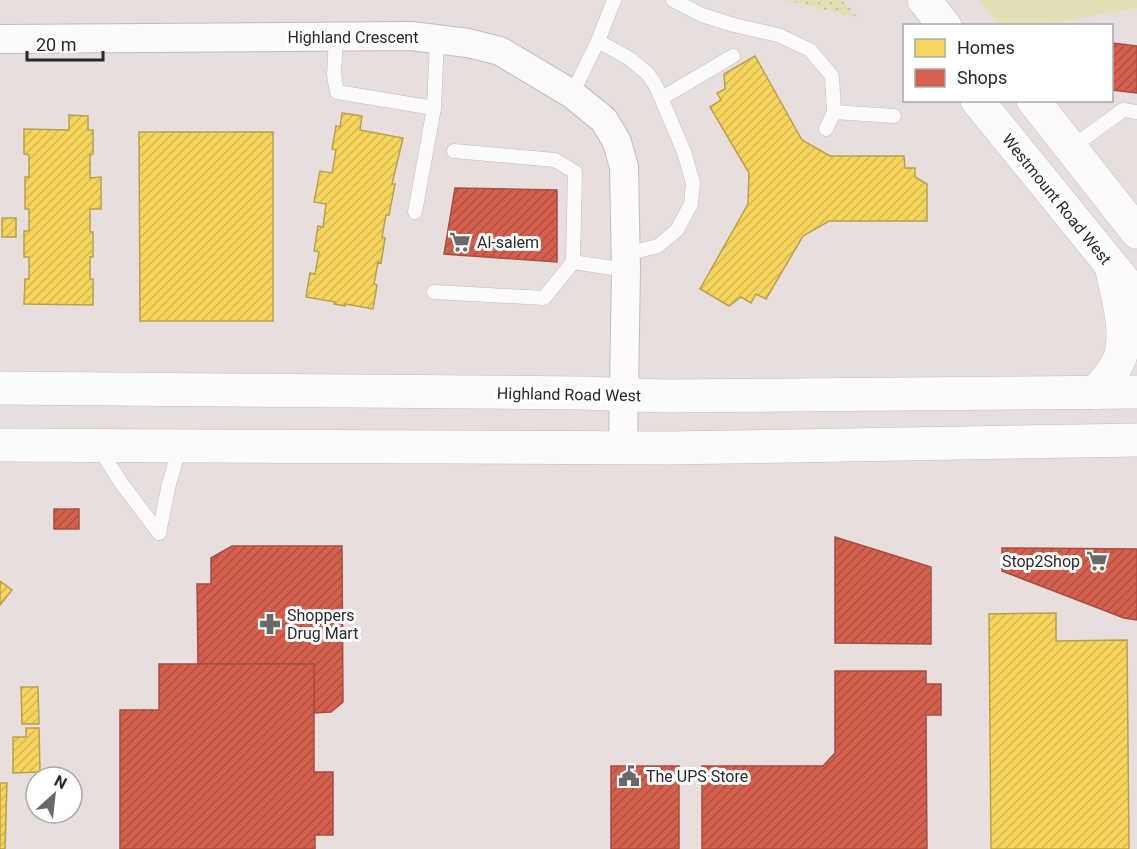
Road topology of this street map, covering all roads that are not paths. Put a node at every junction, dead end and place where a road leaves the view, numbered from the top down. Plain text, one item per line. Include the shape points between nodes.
1 (614, 0) edge
2 (673, 0) edge
3 (924, 0) edge
4 (943, 24) edge
5 (336, 36) junction
6 (0, 39) edge
7 (436, 39) junction
8 (598, 41) junction
9 (733, 56) dead end
10 (572, 94) junction
11 (662, 98) junction
12 (979, 102) edge
13 (1035, 102) edge
14 (434, 108) junction
15 (834, 112) junction
16 (1137, 112) edge
17 (894, 116) dead end
18 (826, 129) dead end
19 (1071, 148) junction
20 (454, 151) dead end
21 (415, 212) dead end
22 (1137, 232) edge
23 (573, 262) junction
24 (626, 262) junction
25 (1111, 266) junction
26 (434, 292) dead end
27 (1137, 297) edge
28 (0, 388) edge
29 (1137, 392) edge
30 (1095, 393) junction
31 (624, 394) junction
32 (1137, 440) edge
33 (0, 445) edge
34 (98, 446) junction
35 (180, 447) junction
36 (623, 448) junction

1 - 8 lane
2 - 15 lane via 702,15 778,35 810,50 832,76
3 - 4 main road
5 - 6 street, Highland Crescent
5 - 7 street, Highland Crescent
5 - 14 lane via 337,92
7 - 10 street, Highland Crescent via 500,51
7 - 14 lane
8 - 10 lane
8 - 11 lane via 648,74
9 - 11 lane
10 - 24 street, Highland Crescent via 604,120 617,142 624,167
11 - 24 lane via 693,183 691,204 677,230 658,246
12 - 25 main road, Westmount Road West
13 - 19 main road
14 - 21 lane
15 - 17 lane
15 - 18 lane
16 - 19 lane via 1123,110
19 - 22 main road
20 - 23 lane via 555,160 574,172
23 - 24 lane
23 - 26 lane via 544,298
24 - 31 street, Highland Crescent
25 - 27 main road, Westmount Road West
25 - 30 main road via 1121,315 1122,351
28 - 31 main road, Highland Road West
29 - 30 main road, Highland Road West
30 - 31 main road, Highland Road West
31 - 36 street, Highland Crescent
32 - 36 main road
33 - 34 main road
34 - 35 main road
34 - 35 lane via 159,533
35 - 36 main road

